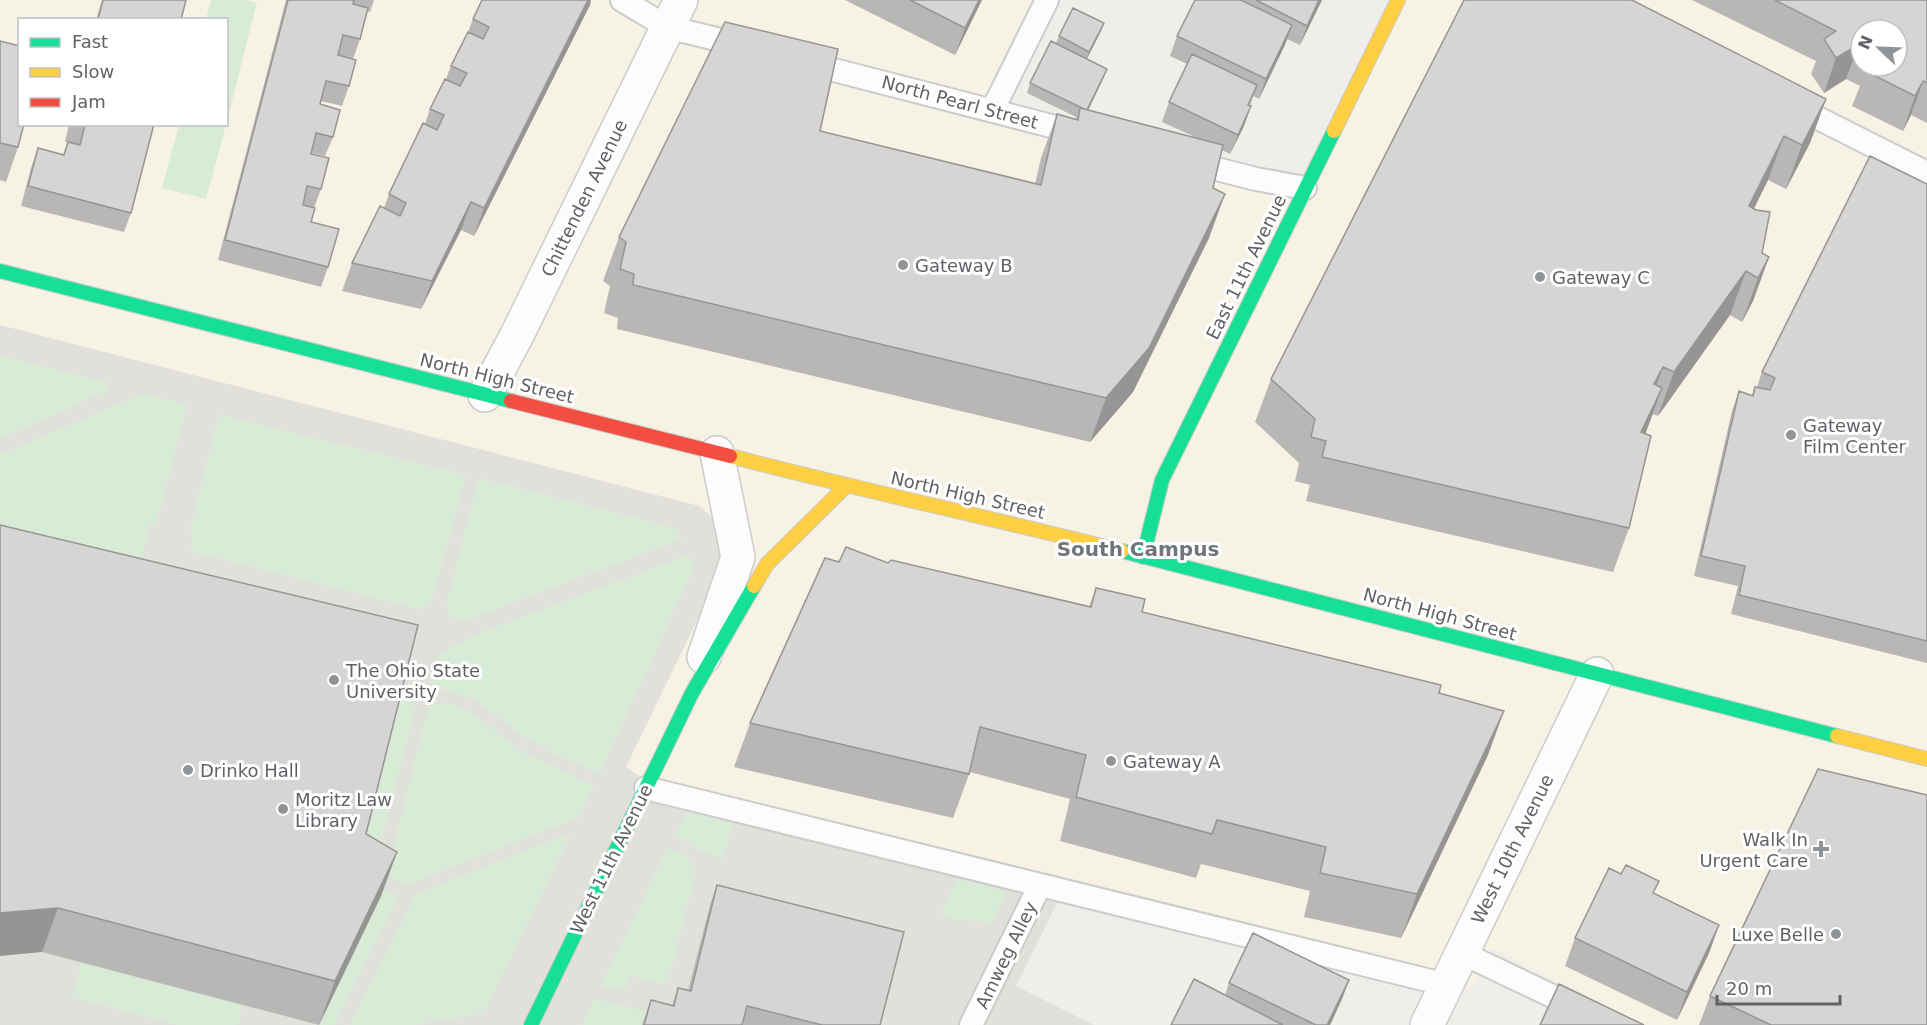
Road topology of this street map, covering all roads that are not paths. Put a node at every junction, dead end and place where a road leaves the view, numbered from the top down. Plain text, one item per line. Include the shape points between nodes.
1 (622, 0) edge
2 (1047, 0) edge
3 (1398, 0) edge
4 (674, 13) edge
5 (1771, 95) edge
6 (992, 111) junction
7 (1107, 140) edge
8 (1164, 155) edge
9 (1927, 173) edge
10 (1305, 188) junction
11 (0, 271) edge
12 (485, 395) junction
13 (717, 453) junction
14 (846, 486) junction
15 (1143, 557) junction
16 (1597, 674) junction
17 (692, 693) junction
18 (1927, 759) edge
19 (646, 788) junction
20 (1040, 885) junction
21 (1462, 953) junction
22 (1447, 985) junction
23 (531, 1025) edge
24 (971, 1025) edge
25 (1427, 1025) edge
26 (1613, 1025) edge

1 - 4 lane, North Pearl Street
2 - 6 lane
3 - 10 main road, East 11th Avenue
4 - 6 lane, North Pearl Street via 773,54
4 - 12 street, Chittenden Avenue
5 - 9 lane
6 - 7 lane, North Pearl Street
8 - 10 lane
10 - 15 main road, East 11th Avenue via 1162,480
11 - 12 main road, North High Street
12 - 13 main road, North High Street
13 - 14 main road, North High Street
13 - 17 street, West 11th Avenue via 738,557
14 - 15 main road, North High Street
14 - 17 main road, West 11th Avenue via 767,564
15 - 16 main road, North High Street
16 - 18 main road, North High Street
16 - 21 street, West 10th Avenue
17 - 19 main road, West 11th Avenue
19 - 20 lane
19 - 23 main road, West 11th Avenue
20 - 22 lane
20 - 24 lane, Amweg Alley
21 - 22 street, West 10th Avenue
21 - 26 lane
22 - 25 street, West 10th Avenue

